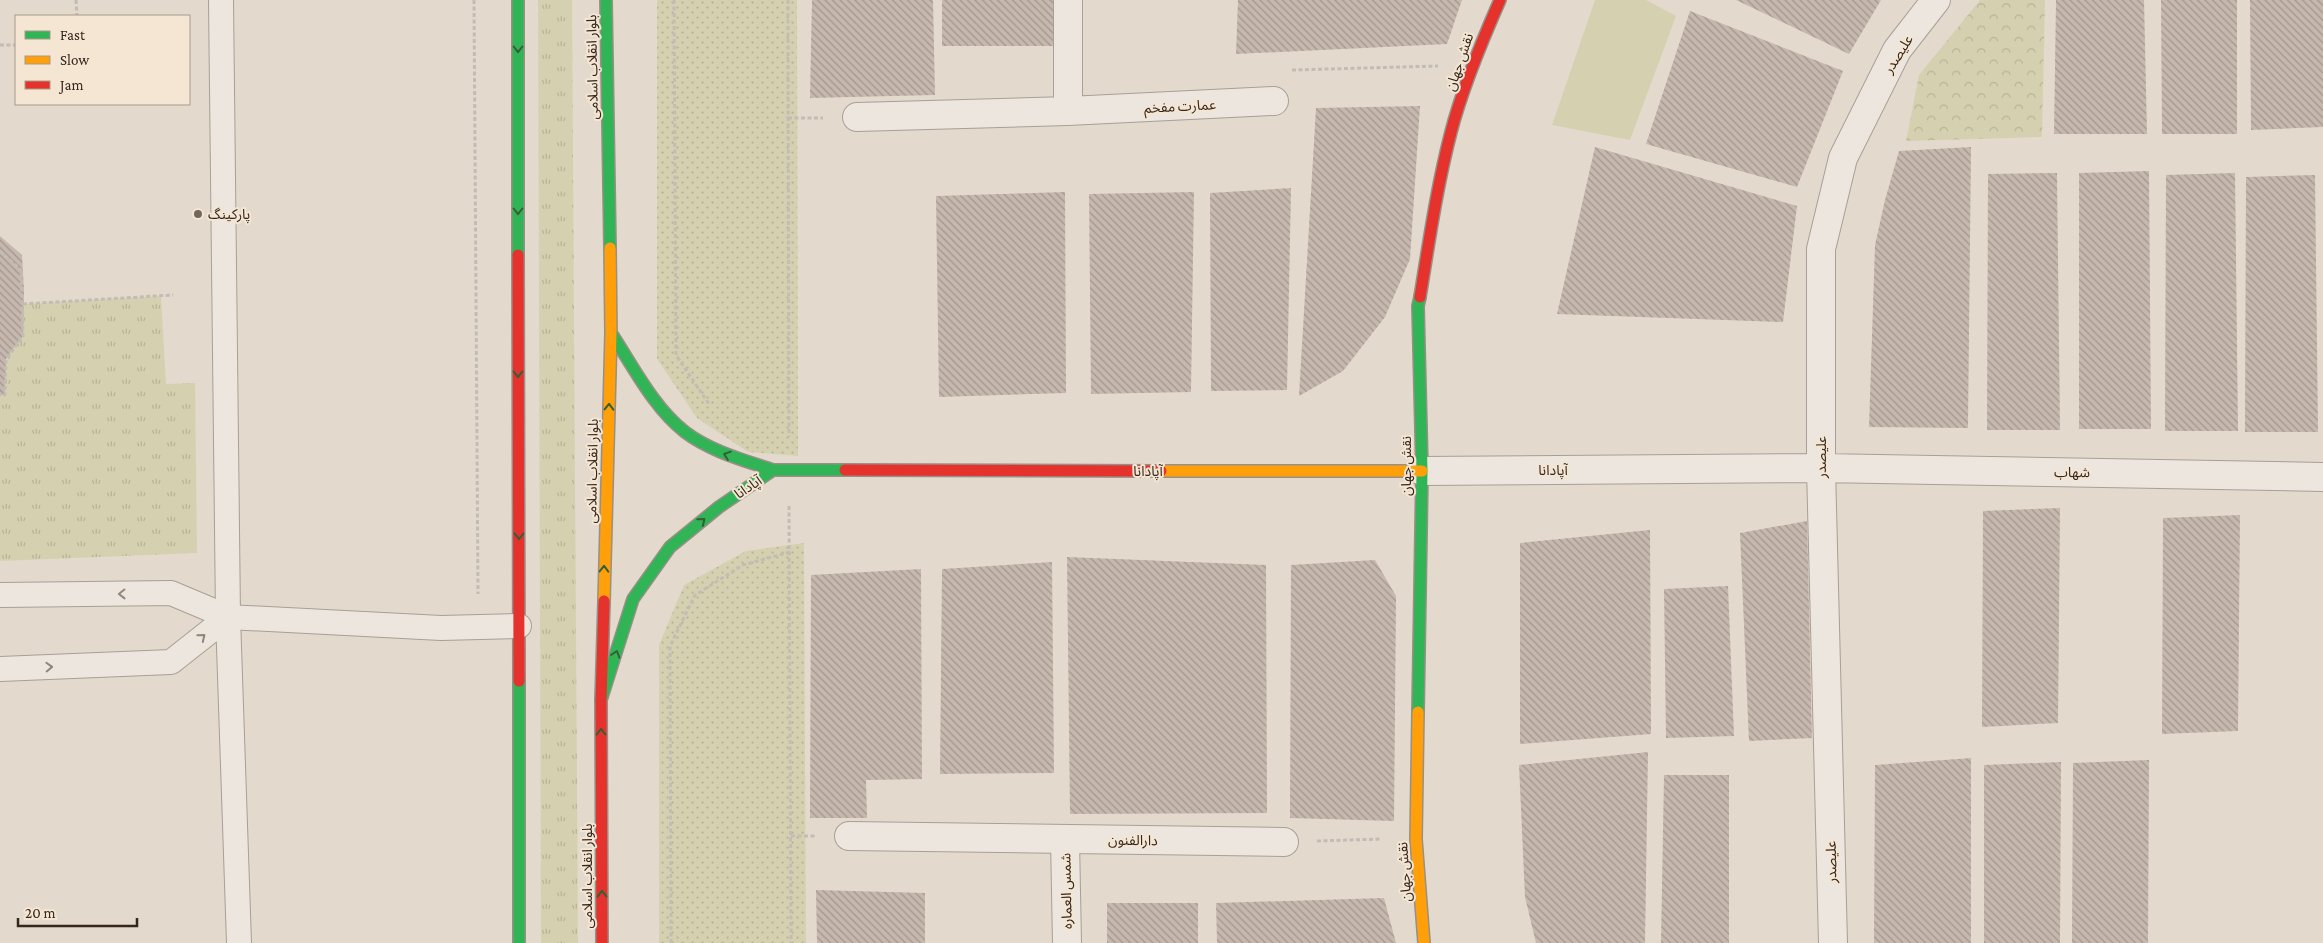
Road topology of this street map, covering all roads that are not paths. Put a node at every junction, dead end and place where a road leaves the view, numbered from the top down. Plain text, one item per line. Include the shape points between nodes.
1 (221, 0) edge
2 (518, 0) edge
3 (606, 0) edge
4 (1068, 0) edge
5 (1500, 0) edge
6 (1936, 0) edge
7 (1274, 101) road end
8 (1068, 111) junction
9 (856, 117) dead end
10 (610, 333) junction
11 (1821, 468) junction
12 (773, 470) junction
13 (1422, 471) junction
14 (2323, 477) edge
15 (0, 595) edge
16 (228, 617) junction
17 (519, 626) junction
18 (0, 669) edge
19 (601, 700) junction
20 (849, 836) dead end
21 (1066, 840) junction
22 (1284, 842) road end
23 (240, 943) edge
24 (519, 943) edge
25 (602, 943) edge
26 (1067, 943) edge
27 (1424, 943) edge
28 (1833, 943) edge

1 - 16 lane
2 -> 17 street
3 - 10 street, بلوار انقلاب اسلامی
4 - 8 street
5 - 13 street, نقش جهان via 1451,131 1418,306
6 - 11 street, علیصدر via 1897,50 1840,168 1821,249
7 - 8 street, عمارت مفخم
8 - 9 street, عمارت مفخم
12 -> 10 street via 717,451 683,431 657,402
19 -> 10 street, بلوار انقلاب اسلامی
11 - 13 street, آپادانا
11 - 14 street, شهاب
11 - 28 street, علیصدر
12 - 13 street, آپادانا
19 -> 12 street, آپادانا via 633,599 670,547 719,507
13 - 27 street, نقش جهان via 1416,839
16 -> 15 lane via 171,594
16 - 17 lane via 441,628
18 -> 16 lane via 171,662
16 - 23 lane
17 - 24 street
25 -> 19 street, بلوار انقلاب اسلامی
20 - 21 street, دارالفنون
21 - 22 street, دارالفنون
21 - 26 street, شمس العماره

